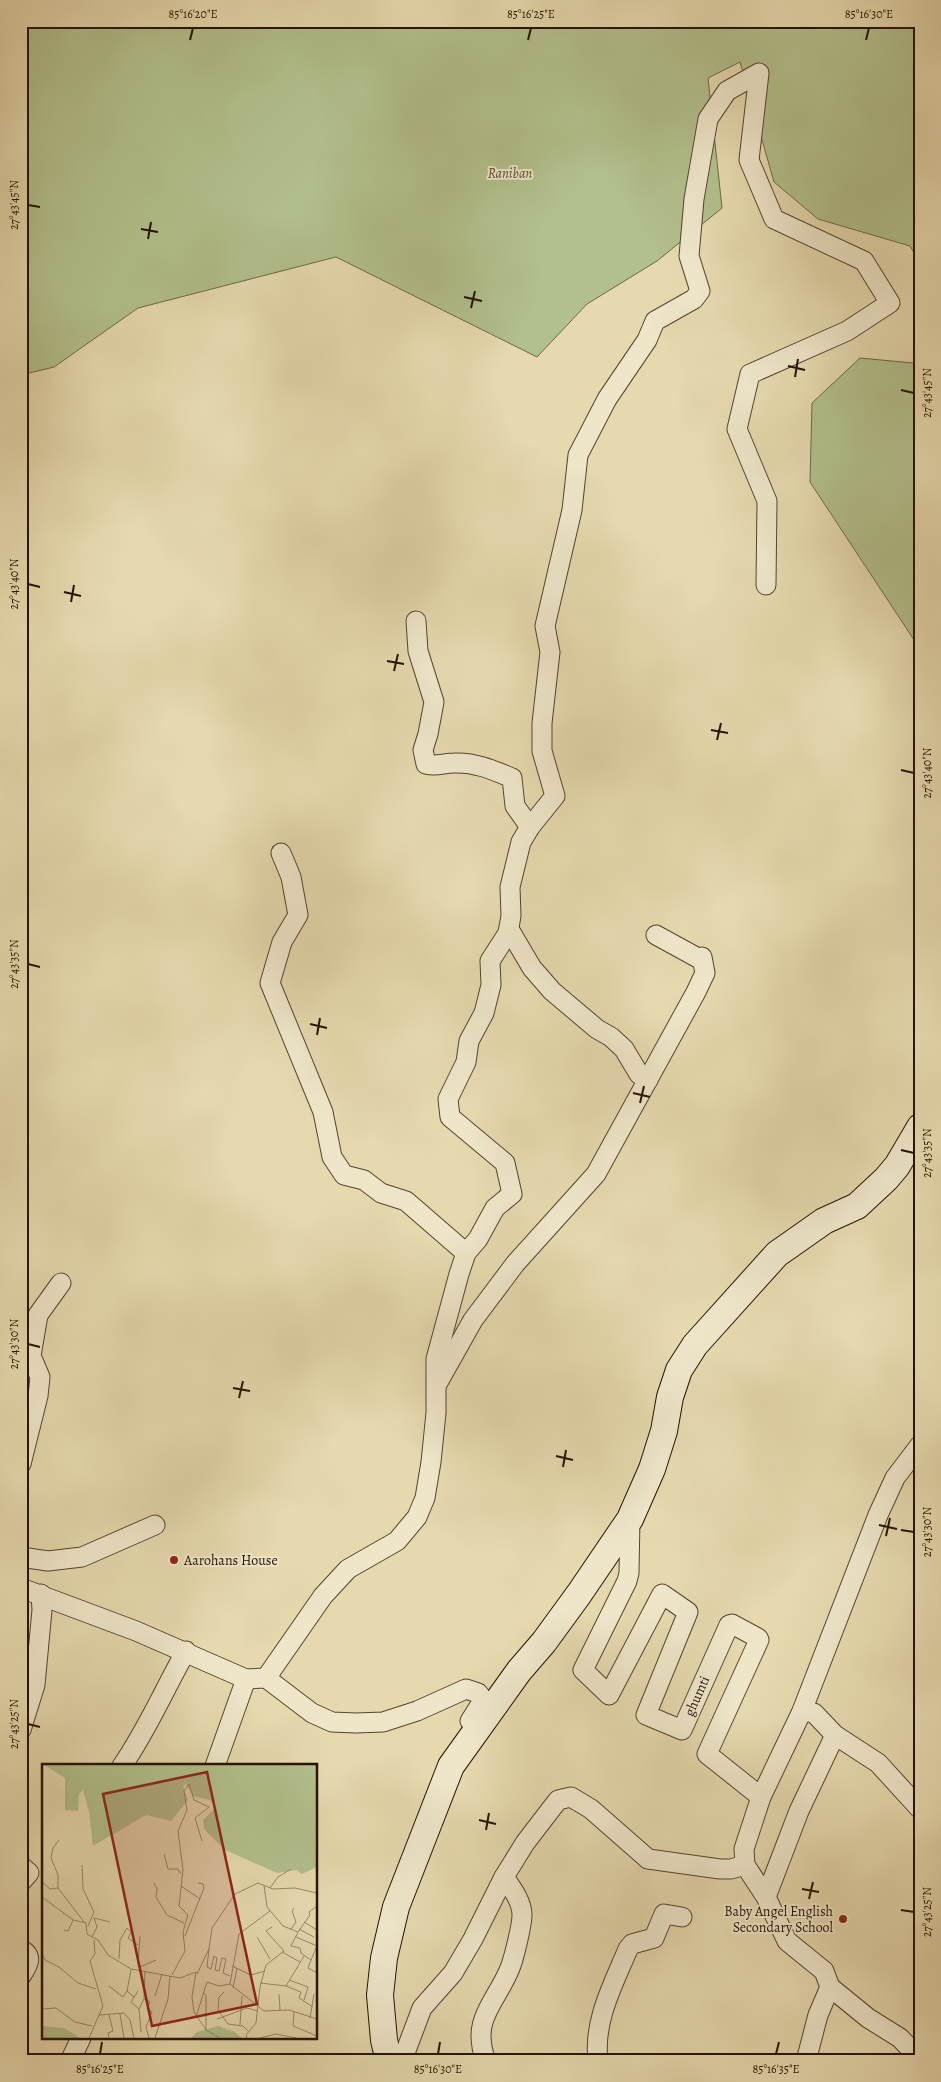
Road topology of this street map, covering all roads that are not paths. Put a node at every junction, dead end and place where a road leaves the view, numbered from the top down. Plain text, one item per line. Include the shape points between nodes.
1 (766, 585) dead end
2 (416, 621) dead end
3 (530, 827) junction
4 (281, 854) dead end
5 (509, 929) junction
6 (656, 935) dead end
7 (648, 1080) junction
8 (920, 1127) edge
9 (466, 1253) junction
10 (61, 1283) dead end
11 (26, 1354) edge
12 (436, 1385) junction
13 (920, 1445) edge
14 (21, 1464) edge
15 (630, 1519) junction
16 (155, 1524) dead end
17 (21, 1557) edge
18 (21, 1588) edge
19 (41, 1594) junction
20 (186, 1652) junction
21 (266, 1678) junction
22 (246, 1679) junction
23 (802, 1711) junction
24 (21, 1730) edge
25 (835, 1735) junction
26 (123, 1764) edge
27 (217, 1764) edge
28 (451, 1766) junction
29 (761, 1797) junction
30 (920, 1809) edge
31 (745, 1865) junction
32 (21, 1866) edge
33 (504, 1877) junction
34 (21, 1882) edge
35 (766, 1897) junction
36 (682, 1917) dead end
37 (21, 1949) edge
38 (21, 1976) edge
39 (830, 1987) junction
40 (80, 2040) edge
41 (920, 2059) edge
42 (70, 2061) edge
43 (389, 2061) edge
44 (402, 2061) edge
45 (486, 2061) edge
46 (598, 2061) edge
47 (806, 2061) edge

1 - 3 street via 767,501 737,429 750,374 847,331 890,303 864,262 774,219 749,160 759,73 727,91 708,119 694,199 689,256 700,291 694,299 655,321 647,340 607,399 578,455 572,510 546,626 550,652 542,751 555,796
2 - 3 street via 418,651 434,702 423,750 426,764 435,767 453,762 478,765 512,778 515,806
3 - 5 street via 521,842 510,887 512,916
4 - 9 street via 291,877 298,915 282,942 270,983 323,1112 332,1157 344,1175 364,1180 381,1193 406,1201
5 - 7 street via 532,968 552,991 624,1049 639,1074
5 - 9 street via 490,961 490,985 484,1013 469,1041 466,1062 448,1099 450,1117 505,1163 512,1194 495,1208 478,1239
6 - 7 street via 698,958 702,957 705,973
7 - 12 street via 596,1174 515,1264 474,1320
8 - 15 street via 886,1179 857,1206 824,1221 777,1254 695,1346 680,1370 652,1469
9 - 12 street via 436,1359
10 - 11 street via 38,1315
11 - 14 street via 40,1376
12 - 21 street via 431,1462 425,1498 417,1517 397,1541 348,1569 323,1596
13 - 23 street via 895,1478 878,1515
15 - 28 street via 579,1594
15 - 29 street, ghumti via 627,1581 583,1670 609,1695 662,1594 688,1612 646,1715 682,1730 729,1625 758,1638 707,1754
16 - 17 street via 82,1557 48,1561
18 - 19 street
19 - 20 street
19 - 24 street via 35,1685
20 - 22 street
20 - 26 street via 141,1738
21 - 22 street
21 - 28 street via 312,1713 332,1722 383,1722 417,1711 459,1690 472,1690 478,1693 482,1702 473,1714
22 - 27 street
23 - 25 street via 814,1713
23 - 29 street
25 - 30 street via 878,1763
25 - 35 street via 799,1811
28 - 43 street via 396,1907 384,1958 380,1995
29 - 31 street via 744,1849
31 - 33 street via 731,1870 648,1859 591,1809 571,1798 558,1800
31 - 35 street
32 - 34 street via 29,1873
33 - 44 street via 453,1973 422,2008
33 - 45 street via 515,1893 522,1914 511,1967 484,2016 480,2045
35 - 39 street via 787,1941 824,1971
36 - 46 street via 664,1914 654,1938 632,1944 628,1949 604,2004 598,2030
37 - 38 street via 29,1957
39 - 41 street via 868,2018 900,2038
39 - 47 street via 818,2015
40 - 42 street

